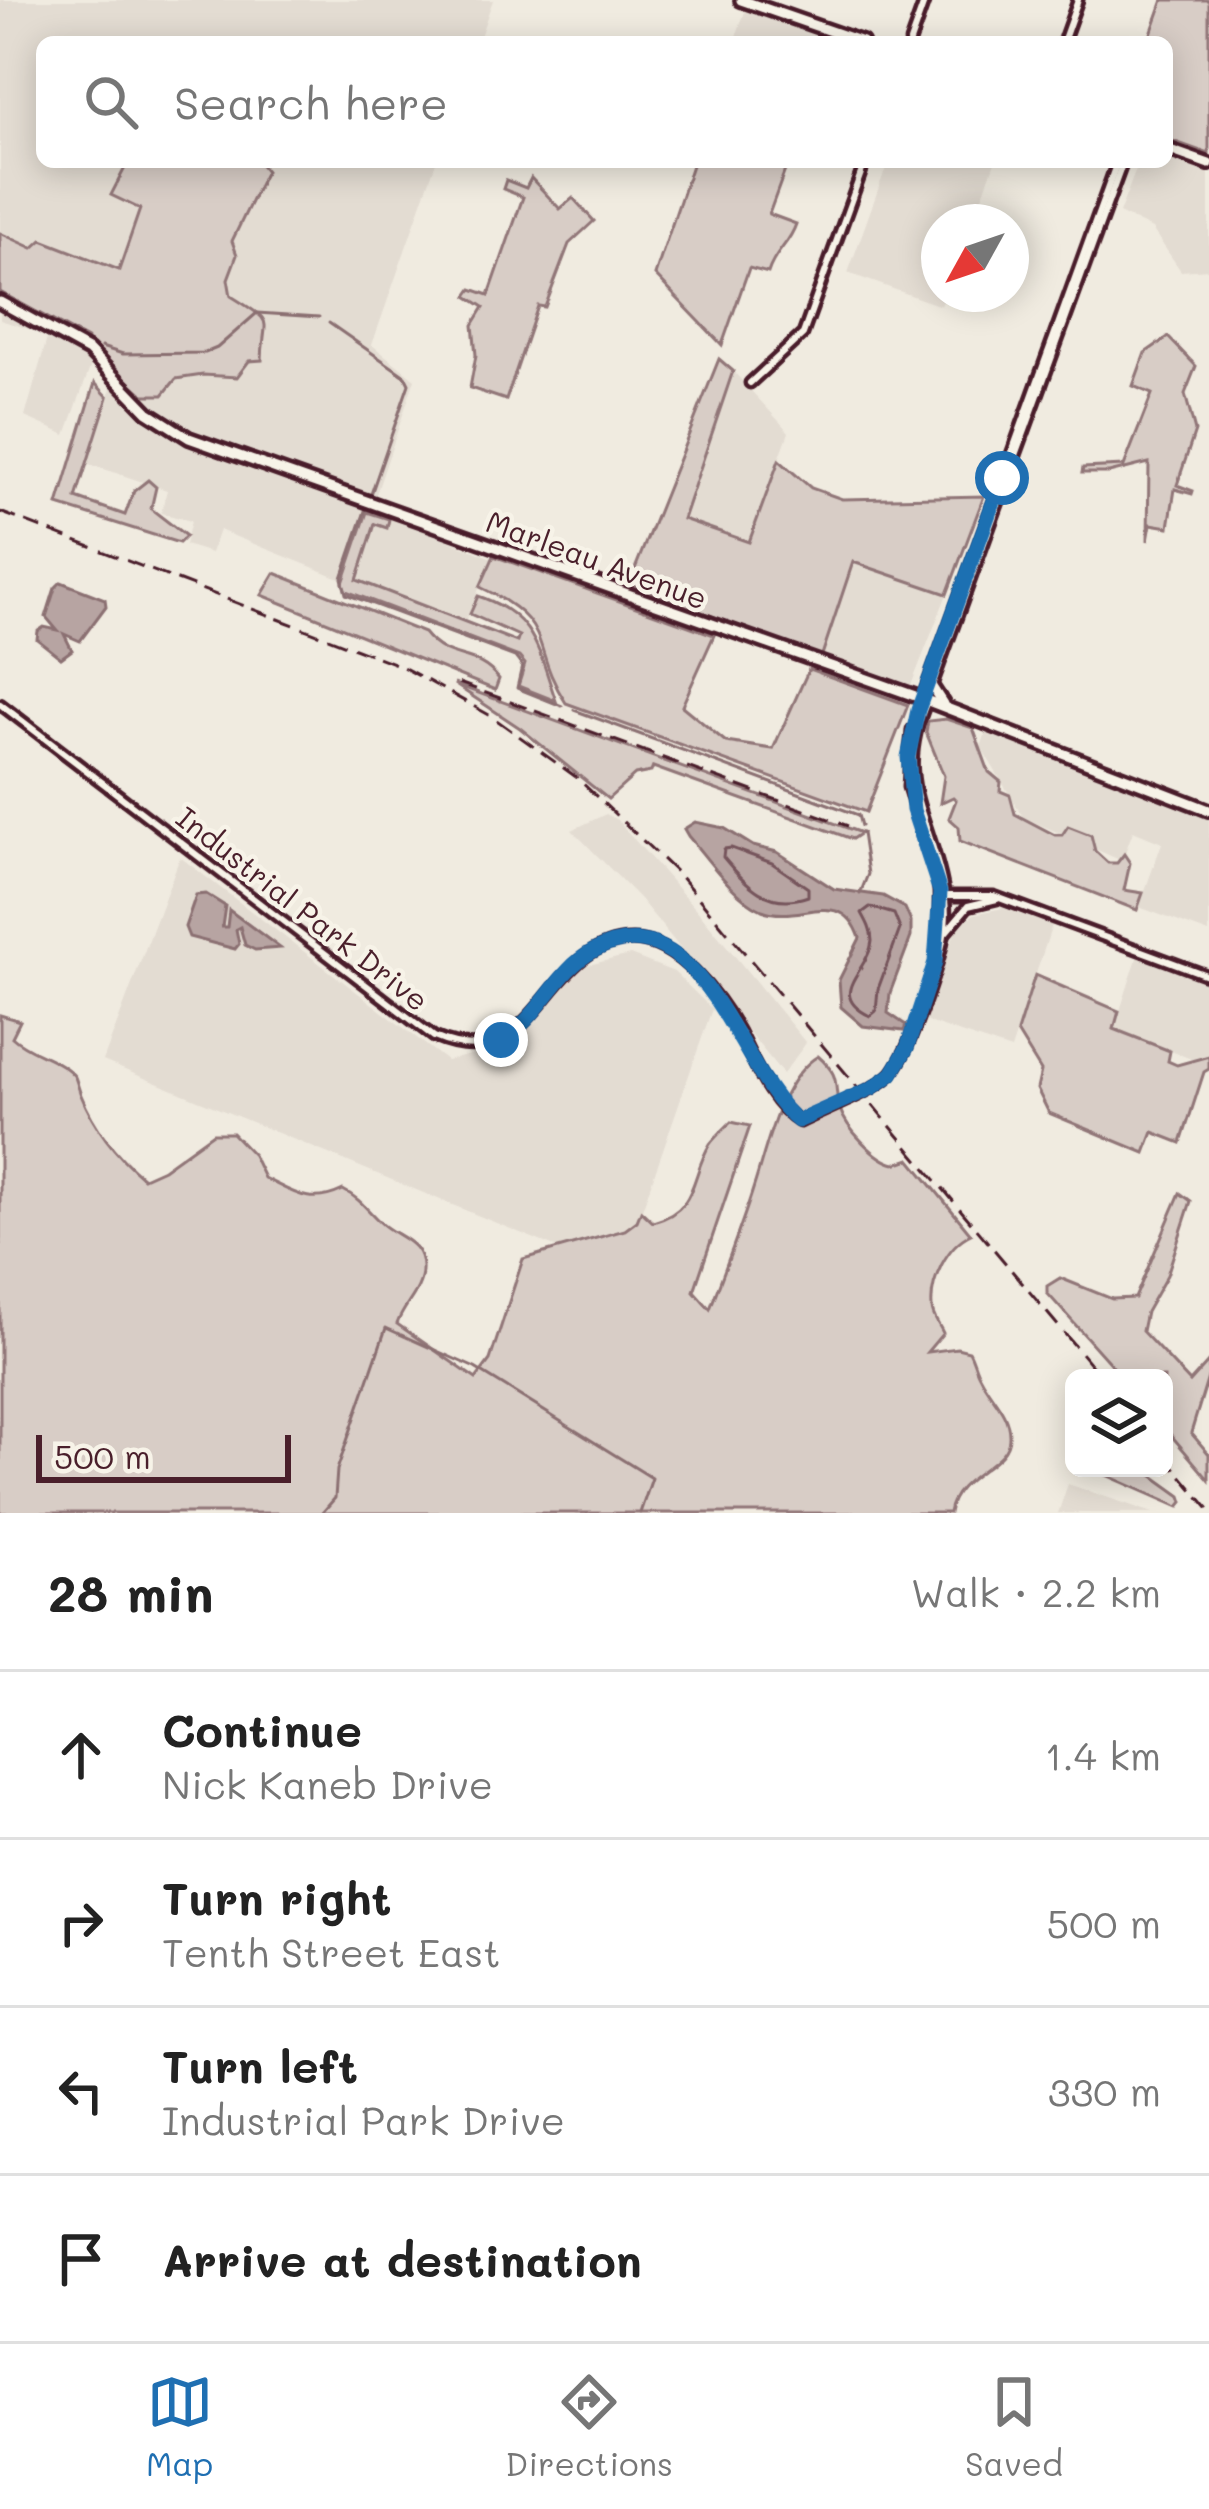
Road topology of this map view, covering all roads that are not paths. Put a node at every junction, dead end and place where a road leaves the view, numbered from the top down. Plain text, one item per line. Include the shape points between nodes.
1 (741, 0) edge
2 (925, 0) edge
3 (1078, 0) edge
4 (845, 36) edge
5 (912, 36) edge
6 (1065, 36) edge
7 (1173, 149) edge
8 (1209, 161) edge
9 (863, 168) edge
10 (1118, 168) edge
11 (1118, 168) edge
12 (0, 302) edge
13 (750, 383) dead end
14 (932, 687) junction
15 (925, 700) junction
16 (0, 704) edge
17 (946, 708) junction
18 (1209, 810) edge
19 (943, 896) junction
20 (1008, 900) junction
21 (943, 941) junction
22 (935, 962) junction
23 (1209, 976) edge

1 - 4 main road
2 - 5 street
3 - 6 street
7 - 8 main road
9 - 13 street via 802,334
10 - 14 street
11 - 15 street
12 - 15 main road, Marleau Avenue via 89,351 148,412 189,438
14 - 15 street
14 - 17 main road
15 - 17 main road, Marleau Avenue
15 - 19 street via 913,786
16 - 22 street, Industrial Park Drive via 446,1042 501,1040 584,956 622,941 647,942 694,975 733,1022 772,1093 796,1120 806,1119 892,1074
17 - 18 main road, Marleau Avenue
19 - 20 street
19 - 21 street
19 - 22 street
20 - 21 street via 968,906
20 - 23 street
21 - 22 street

